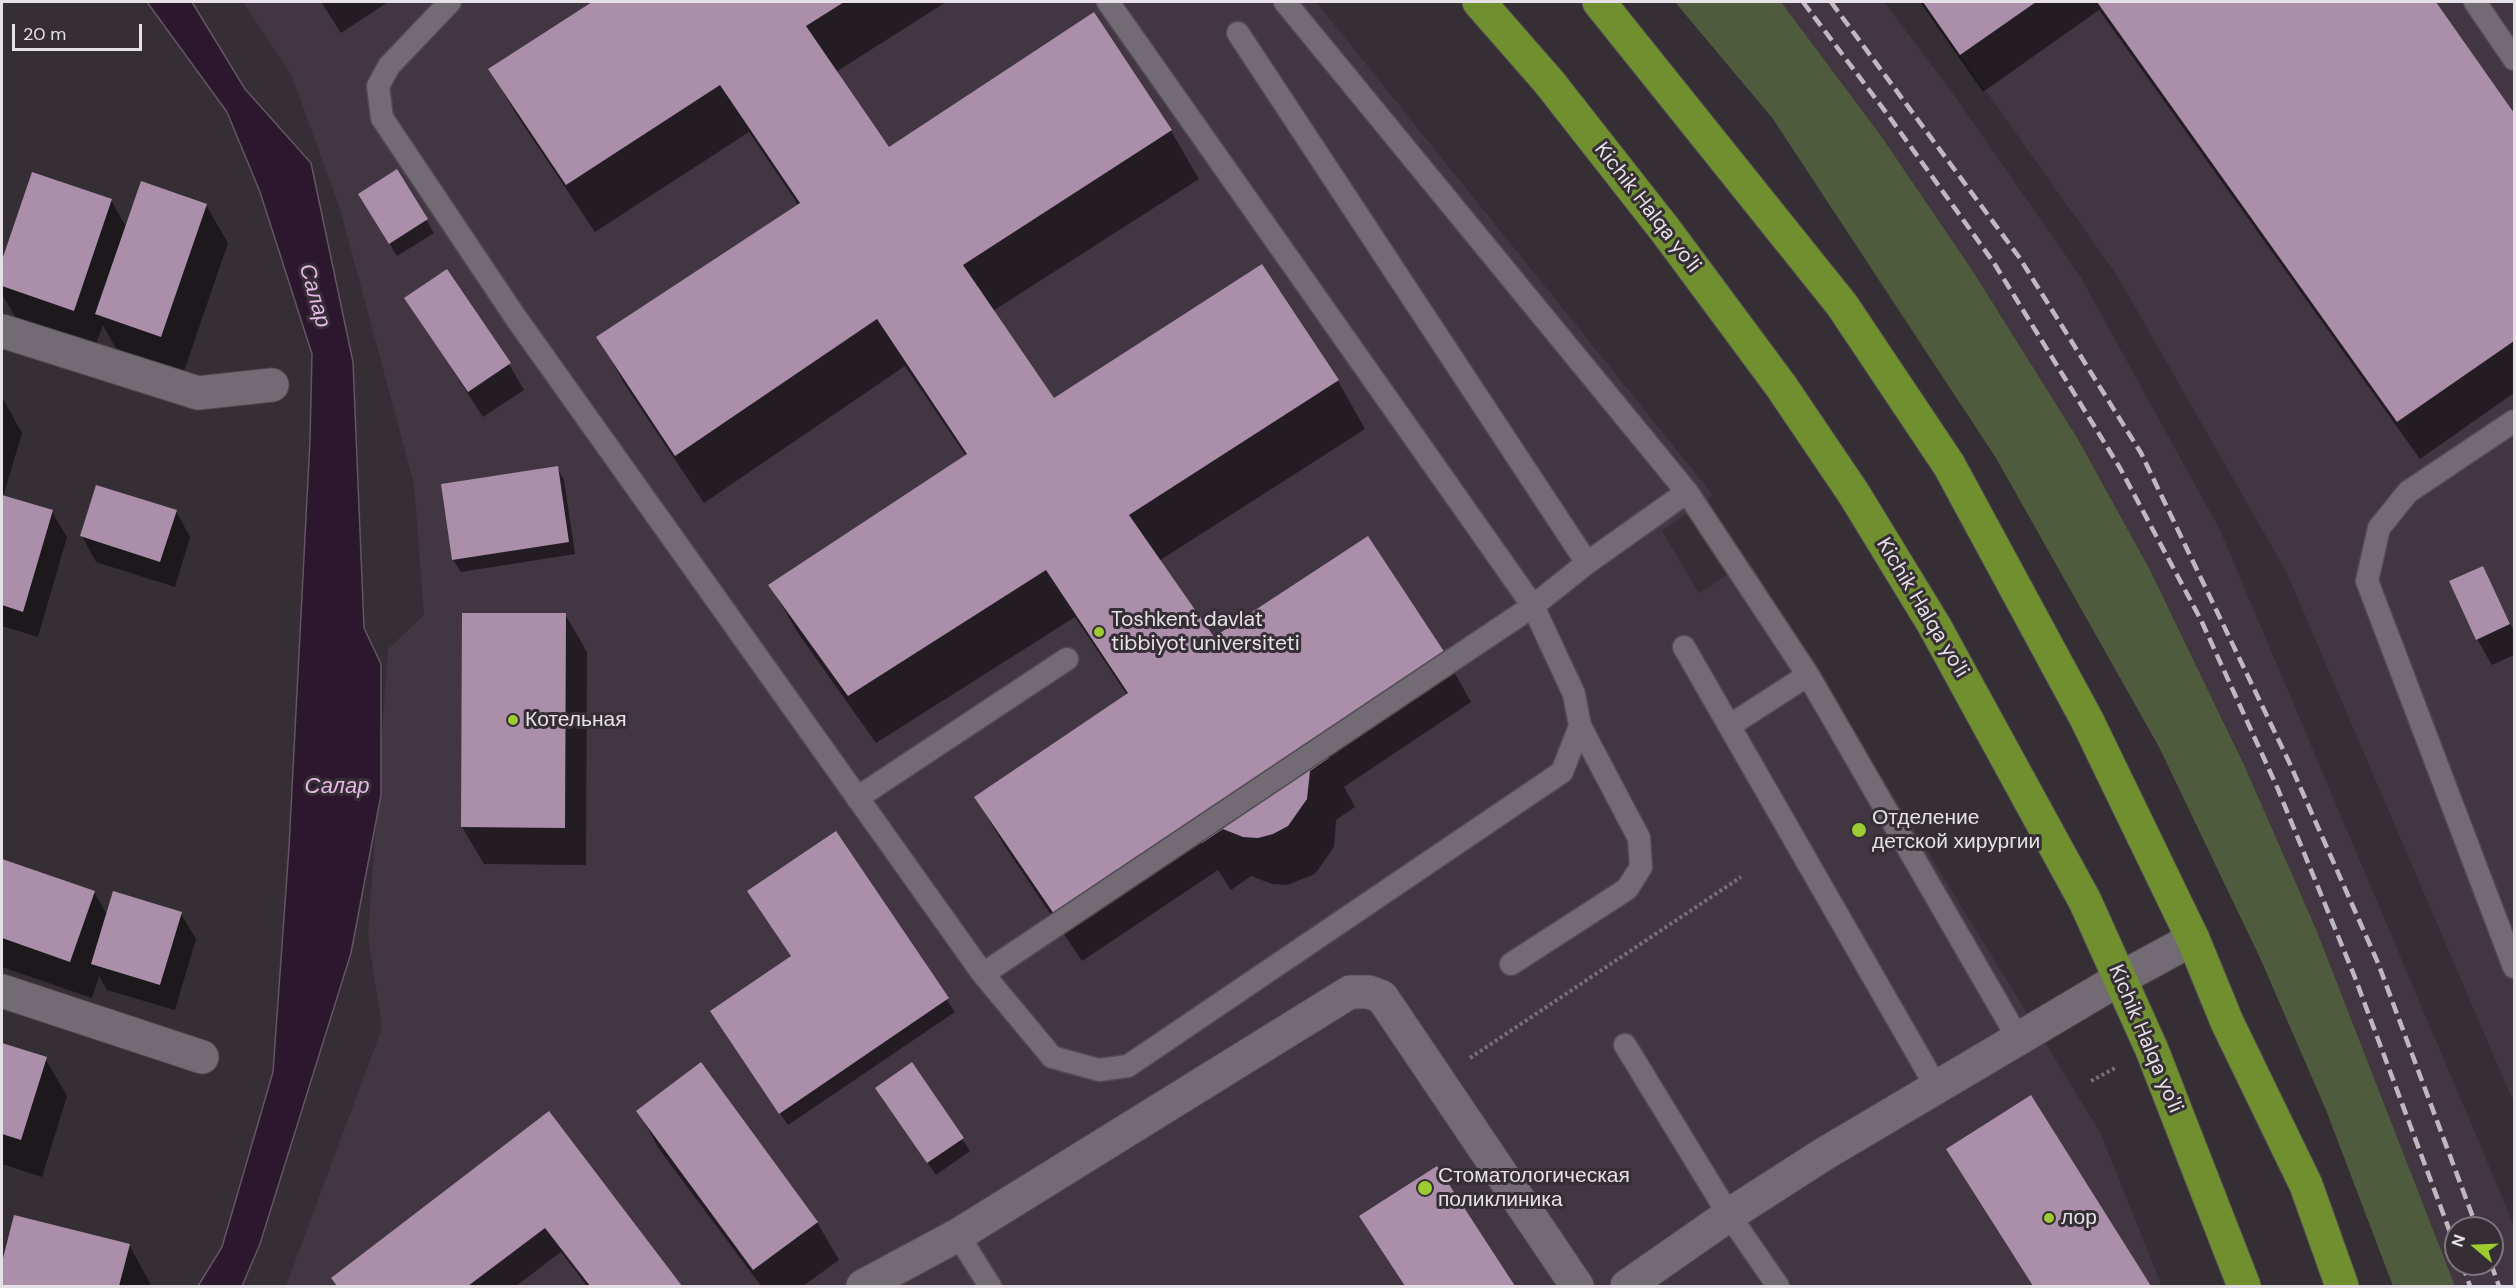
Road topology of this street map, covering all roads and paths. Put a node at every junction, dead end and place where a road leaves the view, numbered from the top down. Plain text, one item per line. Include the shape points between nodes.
1 (450, 2) edge
2 (1108, 2) edge
3 (1285, 2) edge
4 (1479, 2) edge
5 (1599, 2) edge
6 (2475, 2) edge
7 (1238, 33) dead end
8 (2514, 59) edge
9 (2, 331) edge
10 (272, 385) dead end
11 (2514, 421) edge
12 (1687, 492) junction
13 (1587, 563) junction
14 (1533, 606) junction
15 (1684, 647) dead end
16 (1067, 659) dead end
17 (1808, 675) junction
18 (1581, 726) junction
19 (1730, 726) junction
20 (857, 798) junction
21 (1741, 877) dead end
22 (2193, 939) junction
23 (1511, 964) dead end
24 (2514, 967) edge
25 (983, 974) junction
26 (2121, 978) junction
27 (2, 991) edge
28 (2019, 1040) junction
29 (1625, 1045) dead end
30 (202, 1057) dead end
31 (1439, 1078) junction
32 (1937, 1088) junction
33 (1729, 1215) junction
34 (958, 1235) junction
35 (863, 1287) edge
36 (990, 1287) edge
37 (1577, 1287) edge
38 (1627, 1287) edge
39 (1778, 1287) edge
40 (2244, 1287) edge
41 (2342, 1287) edge

1 - 20 lane via 389,66 378,86 382,118 516,318
2 - 14 lane
3 - 12 lane
4 - 26 highway, Kichik Halqa yo'li via 1549,82 1666,231 1781,386 1841,475 2004,748
5 - 22 highway via 1842,305 1949,465 2087,720
6 - 8 lane
7 - 13 lane
9 - 10 street via 198,393
11 - 24 lane via 2408,492 2379,528 2367,581
12 - 13 lane
12 - 17 lane
13 - 14 lane
14 - 18 lane via 1574,694
14 - 25 lane
15 - 19 lane
16 - 20 lane
17 - 19 lane
17 - 28 lane
18 - 23 lane via 1639,838 1641,867 1627,889
18 - 25 lane via 1562,772 1128,1066 1099,1070 1052,1057
19 - 32 lane
20 - 25 lane
21 - 31 path
22 - 26 street
22 - 41 highway via 2227,1022 2306,1185
26 - 28 street
26 - 40 highway, Kichik Halqa yo'li
27 - 30 street
28 - 32 street
29 - 33 lane
31 - 34 street via 1382,997 1350,992
31 - 37 street
32 - 33 street
33 - 38 street
33 - 39 lane
34 - 35 street
34 - 36 lane

